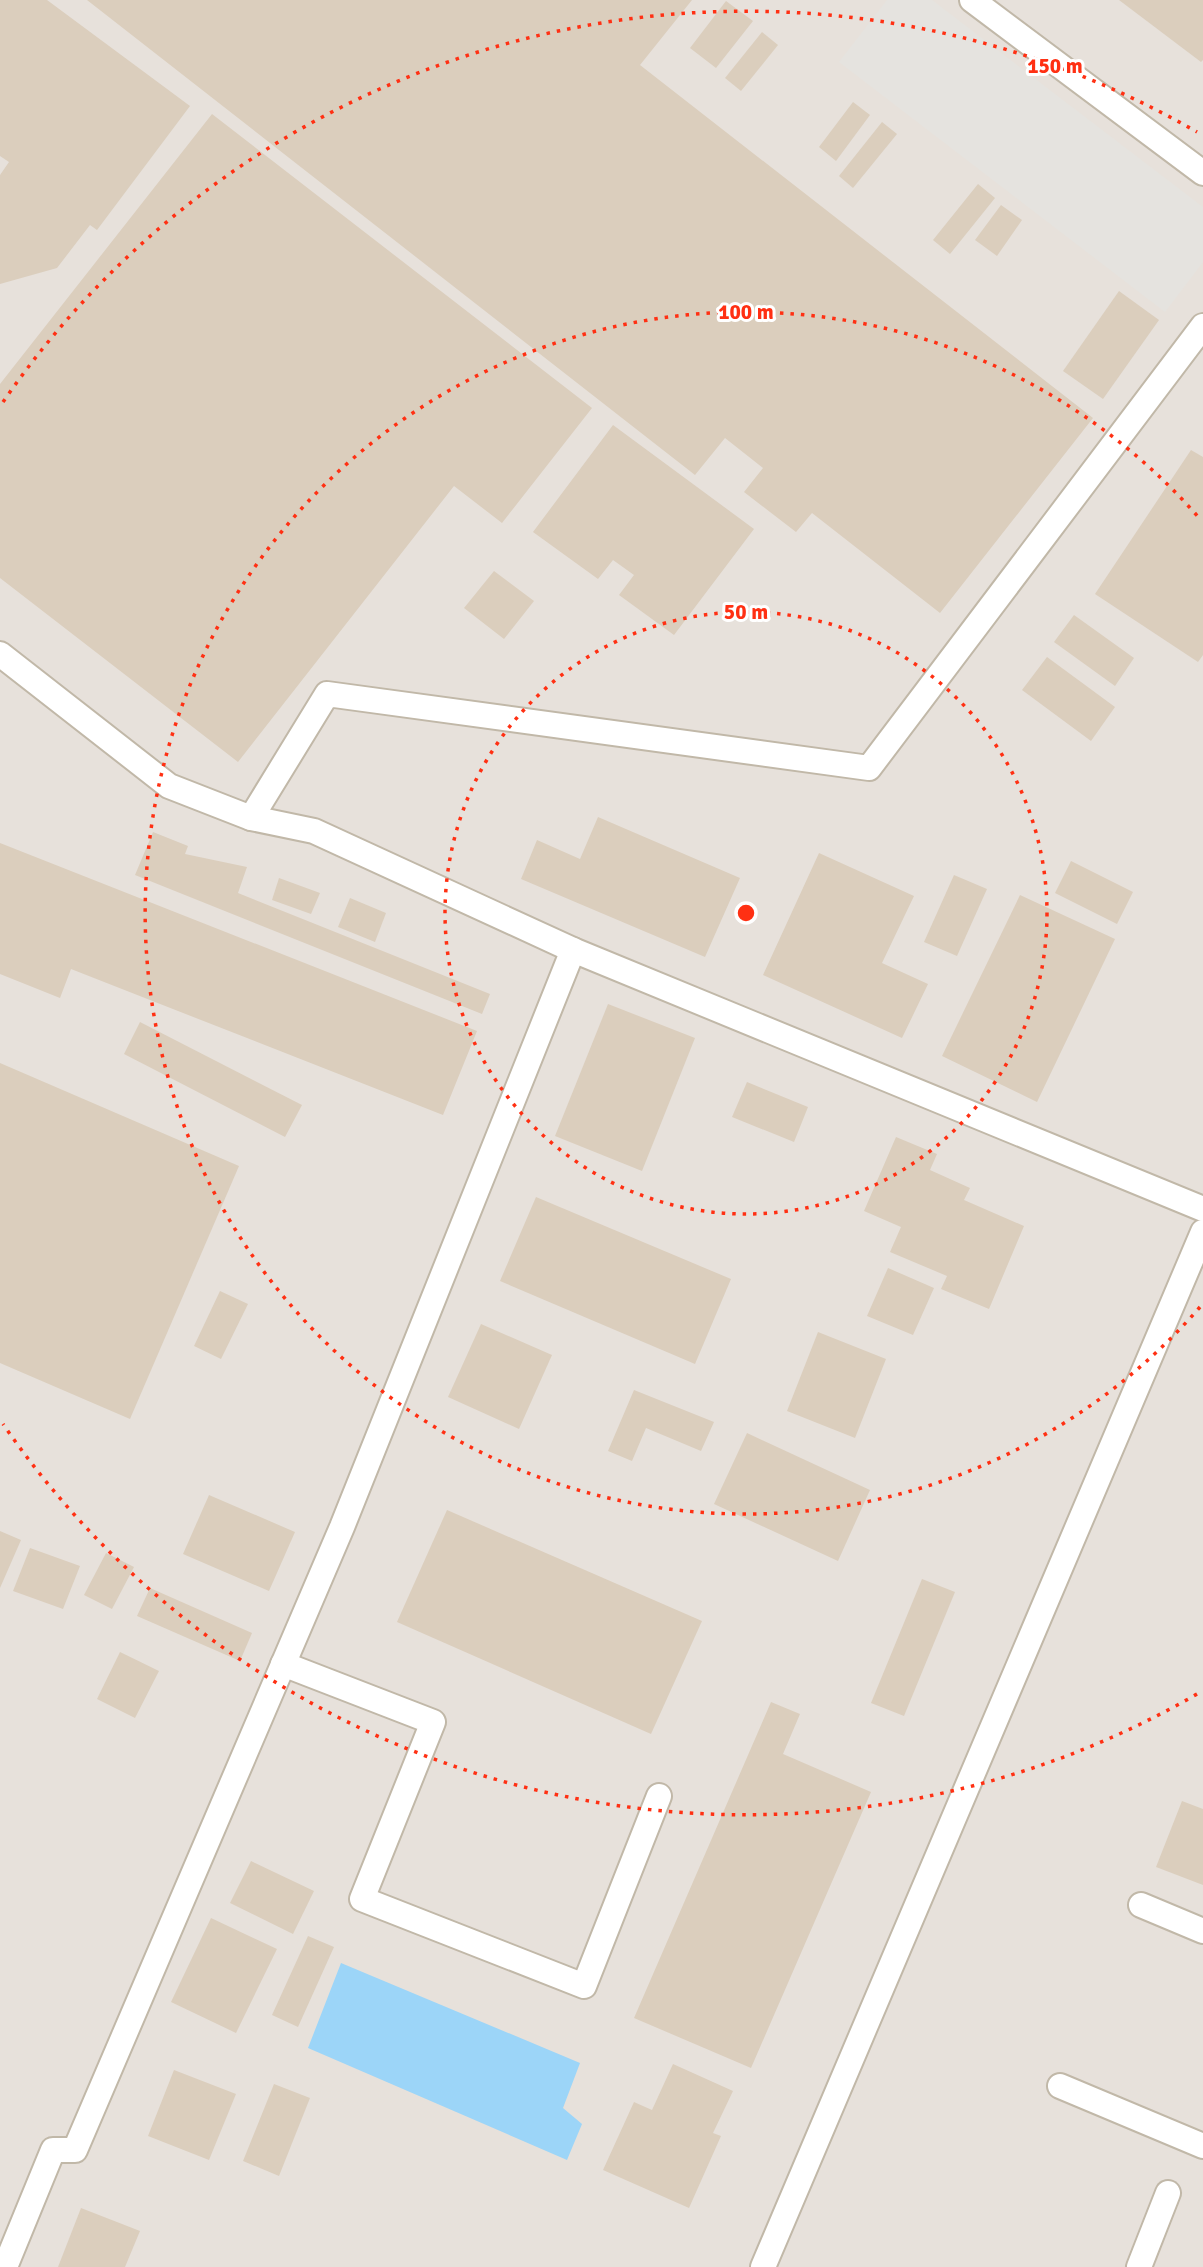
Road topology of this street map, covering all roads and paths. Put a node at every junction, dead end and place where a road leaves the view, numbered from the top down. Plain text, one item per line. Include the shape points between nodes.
1 (972, 0) edge
2 (1203, 173) edge
3 (1203, 327) edge
4 (0, 654) edge
5 (251, 818) junction
6 (573, 950) junction
7 (1203, 1209) edge
8 (1203, 1232) edge
9 (284, 1664) junction
10 (659, 1796) dead end
11 (1142, 1905) dead end
12 (1203, 1931) edge
13 (1060, 2086) dead end
14 (1203, 2146) edge
15 (1168, 2193) dead end
16 (5, 2267) edge
17 (763, 2267) edge
18 (1139, 2267) edge

1 - 2 lane
3 - 5 lane via 869,768 327,694
4 - 5 lane via 169,786
5 - 6 lane via 314,831
6 - 7 lane
6 - 9 lane
8 - 17 lane
9 - 10 lane via 433,1723 362,1899 584,1986
9 - 16 lane via 75,2150 53,2150
11 - 12 lane
13 - 14 lane
15 - 18 lane

